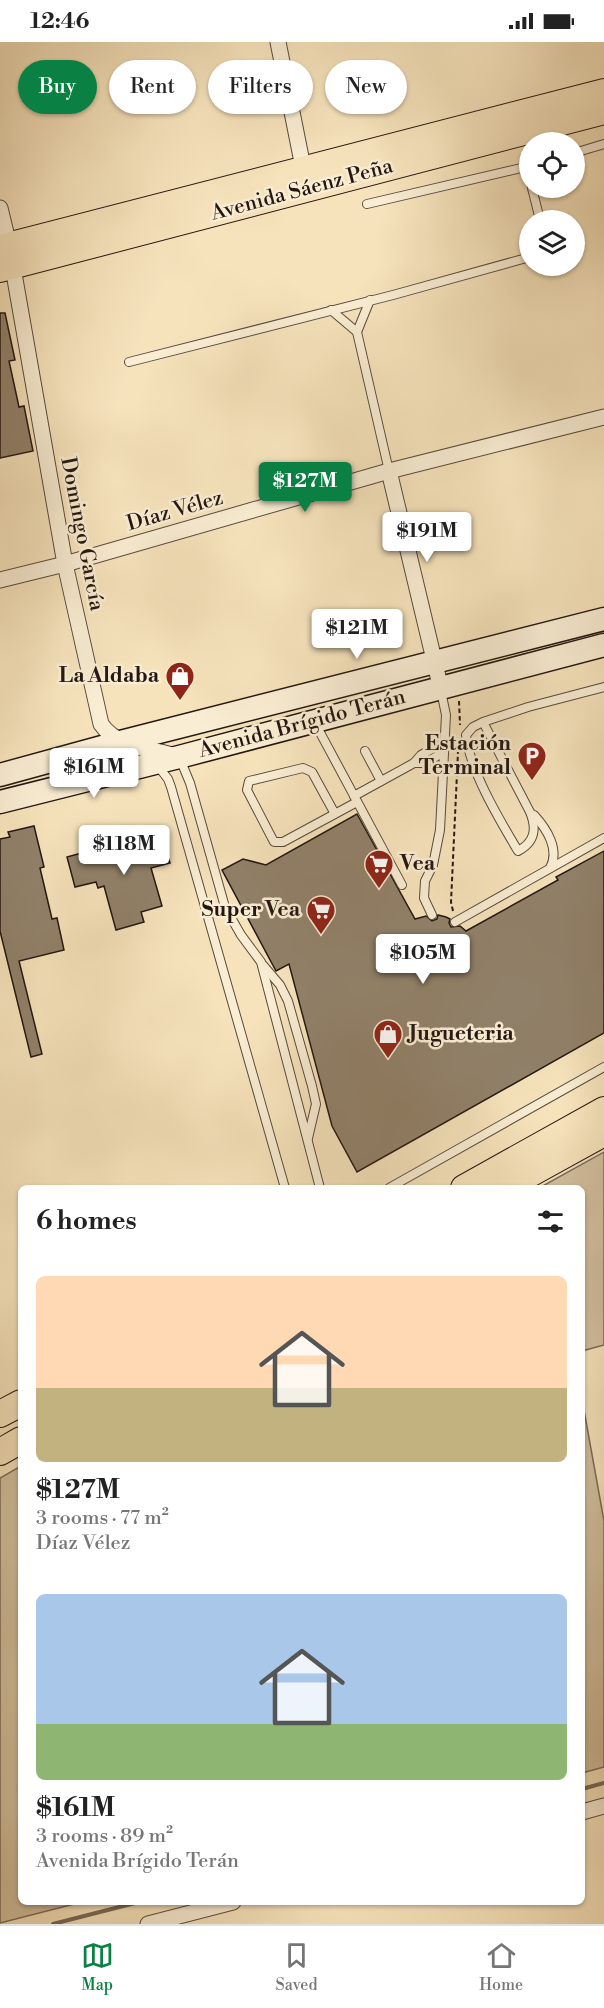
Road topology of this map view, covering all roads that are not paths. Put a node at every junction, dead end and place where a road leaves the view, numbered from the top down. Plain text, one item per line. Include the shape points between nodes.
1 (278, 42) edge
2 (604, 92) edge
3 (604, 111) edge
4 (604, 144) edge
5 (585, 150) edge
6 (519, 168) edge
7 (305, 179) junction
8 (367, 204) dead end
9 (0, 208) edge
10 (5, 257) edge
11 (519, 260) edge
12 (370, 300) junction
13 (332, 310) junction
14 (357, 332) junction
15 (129, 362) dead end
16 (604, 417) edge
17 (389, 471) junction
18 (65, 564) junction
19 (0, 580) edge
20 (604, 619) edge
21 (604, 645) edge
22 (434, 662) junction
23 (604, 687) edge
24 (450, 695) junction
25 (314, 721) junction
26 (483, 722) junction
27 (120, 742) junction
28 (445, 742) junction
29 (365, 751) dead end
30 (444, 752) junction
31 (179, 757) junction
32 (155, 763) junction
33 (414, 763) junction
34 (0, 775) edge
35 (381, 781) junction
36 (355, 799) junction
37 (0, 802) edge
38 (530, 812) junction
39 (335, 814) junction
40 (604, 838) edge
41 (549, 870) junction
42 (402, 885) dead end
43 (432, 915) dead end
44 (455, 922) road end
45 (261, 962) junction
46 (604, 1067) edge
47 (604, 1110) edge
48 (604, 1134) edge
49 (308, 1140) junction
50 (284, 1185) edge
51 (319, 1185) edge
52 (394, 1185) edge
53 (469, 1185) edge
54 (510, 1185) edge
55 (18, 1397) edge
56 (18, 1404) edge
57 (0, 1412) edge
58 (18, 1442) edge
59 (0, 1452) edge
60 (604, 1806) edge
61 (585, 1811) edge
62 (221, 1905) edge
63 (148, 1924) edge

1 - 7 street
2 - 7 main road, Avenida Sáenz Peña
3 - 7 main road, Avenida Sáenz Peña
4 - 5 lane
6 - 8 lane
7 - 10 main road, Avenida Sáenz Peña
9 - 10 street, Domingo García
10 - 18 street, Domingo García
11 - 12 lane
12 - 13 lane
12 - 14 lane
13 - 14 lane
13 - 15 lane
14 - 17 lane
16 - 17 street, Díaz Vélez
17 - 18 street, Díaz Vélez
17 - 22 street
18 - 19 street, Díaz Vélez
18 - 27 street, Domingo García via 101,724
20 - 22 main road, Avenida Brígido Terán
21 - 24 main road, Avenida Brígido Terán
22 - 24 street
22 - 27 main road, Avenida Brígido Terán
23 - 26 lane
24 - 25 main road, Avenida Brígido Terán
24 - 28 lane
25 - 31 main road, Avenida Brígido Terán
25 - 36 lane
26 - 38 lane
26 - 38 lane via 466,735 468,749 518,851 533,839 535,824
27 - 31 street
27 - 34 main road, Avenida Brígido Terán
28 - 30 lane
28 - 33 lane
29 - 35 lane
30 - 33 lane via 424,763
30 - 43 lane via 438,848 425,881 424,898
31 - 32 main road, Avenida Brígido Terán
31 - 45 lane via 225,906
32 - 37 main road, Avenida Brígido Terán
32 - 50 lane via 171,787
33 - 35 lane
35 - 36 lane
36 - 39 lane
36 - 42 lane
38 - 41 lane via 542,824 553,847
39 - 39 lane via 283,842 274,842 247,785 308,769
40 - 41 lane
41 - 44 lane
45 - 49 lane
45 - 49 lane via 288,1001 312,1086 316,1104
46 - 52 lane
47 - 53 main road
48 - 54 main road
49 - 51 lane
55 - 57 lane
56 - 57 main road
58 - 59 main road
60 - 61 street
62 - 63 street

